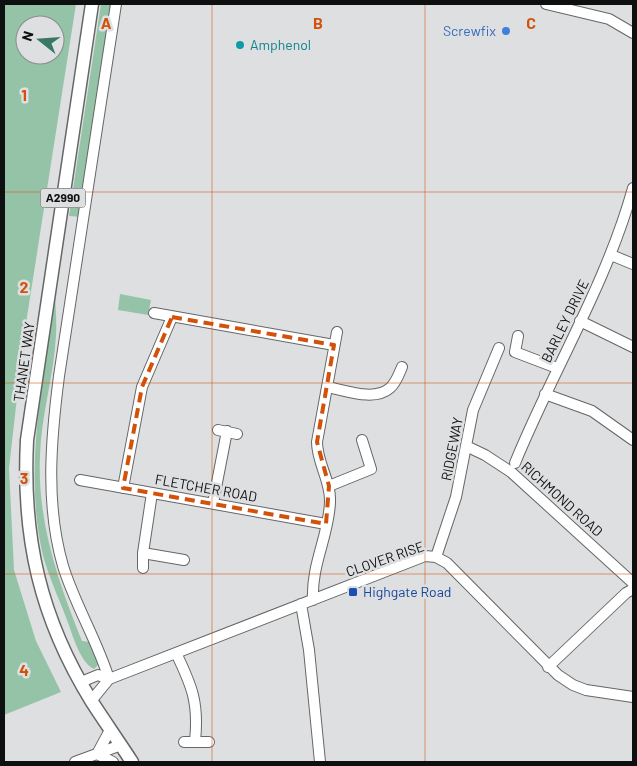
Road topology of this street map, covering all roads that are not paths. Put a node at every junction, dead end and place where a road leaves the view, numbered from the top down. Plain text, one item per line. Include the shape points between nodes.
1 (92, 4) edge
2 (116, 4) edge
3 (546, 4) edge
4 (633, 33) edge
5 (633, 188) edge
6 (611, 256) junction
7 (633, 264) edge
8 (154, 313) dead end
9 (172, 317) junction
10 (580, 322) junction
11 (337, 332) dead end
12 (518, 336) dead end
13 (334, 345) junction
14 (633, 347) edge
15 (499, 348) dead end
16 (402, 367) dead end
17 (557, 368) junction
18 (327, 387) junction
19 (545, 394) junction
20 (227, 432) dead end
21 (362, 440) dead end
22 (633, 440) edge
23 (466, 446) junction
24 (516, 463) dead end
25 (80, 480) dead end
26 (329, 486) junction
27 (123, 488) junction
28 (152, 494) junction
29 (213, 503) junction
30 (326, 524) junction
31 (143, 553) junction
32 (436, 557) junction
33 (184, 560) dead end
34 (143, 568) dead end
35 (633, 583) edge
36 (633, 588) edge
37 (313, 600) junction
38 (301, 604) junction
39 (176, 653) junction
40 (548, 667) junction
41 (109, 679) junction
42 (80, 682) junction
43 (633, 697) edge
44 (92, 701) junction
45 (110, 730) junction
46 (195, 741) junction
47 (184, 742) dead end
48 (209, 742) dead end
49 (120, 744) junction
50 (98, 754) junction
51 (75, 762) edge
52 (113, 762) edge
53 (132, 762) edge
54 (320, 762) edge

1 - 42 main road, THANET WAY / A2990 via 34,392 26,466 30,542 43,599
2 - 41 street via 59,376 51,469 54,518 63,566
3 - 4 street via 608,19
5 - 6 street, BARLEY DRIVE
6 - 7 street
6 - 10 street, BARLEY DRIVE
8 - 9 street
9 - 13 street
9 - 27 street via 142,386
10 - 14 street
10 - 17 street, BARLEY DRIVE
11 - 13 street
12 - 17 street via 515,352
13 - 18 street
15 - 23 street, RIDGEWAY via 478,398
16 - 18 street via 390,388 381,393 370,395
17 - 19 street, BARLEY DRIVE
18 - 26 street via 317,444
19 - 22 street via 592,411
19 - 24 street, BARLEY DRIVE
20 - 29 street
21 - 26 street via 371,469
23 - 32 street, RIDGEWAY via 456,497
23 - 35 street, RICHMOND ROAD via 485,454 511,472
25 - 27 street, FLETCHER ROAD
26 - 30 street
27 - 28 street, FLETCHER ROAD
28 - 29 street, FLETCHER ROAD
28 - 31 street
29 - 30 street, FLETCHER ROAD
30 - 37 street via 314,572
31 - 33 street
31 - 34 street
32 - 37 street, CLOVER RISE via 425,556
32 - 40 street, CLOVER RISE via 448,563
36 - 40 street
37 - 38 street, CLOVER RISE
38 - 39 street, CLOVER RISE
38 - 54 street
39 - 41 street, CLOVER RISE
39 - 46 street via 193,690
40 - 43 street, CLOVER RISE via 586,690
41 - 42 street, CLOVER RISE via 98,676
41 - 44 street
42 - 44 main road, THANET WAY / A2990
44 - 45 main road, THANET WAY / A2990
45 - 49 main road, THANET WAY / A2990
45 - 50 street
46 - 47 street
46 - 48 street
49 - 50 street
49 - 53 main road, THANET WAY / A2990
50 - 51 street
50 - 52 street

